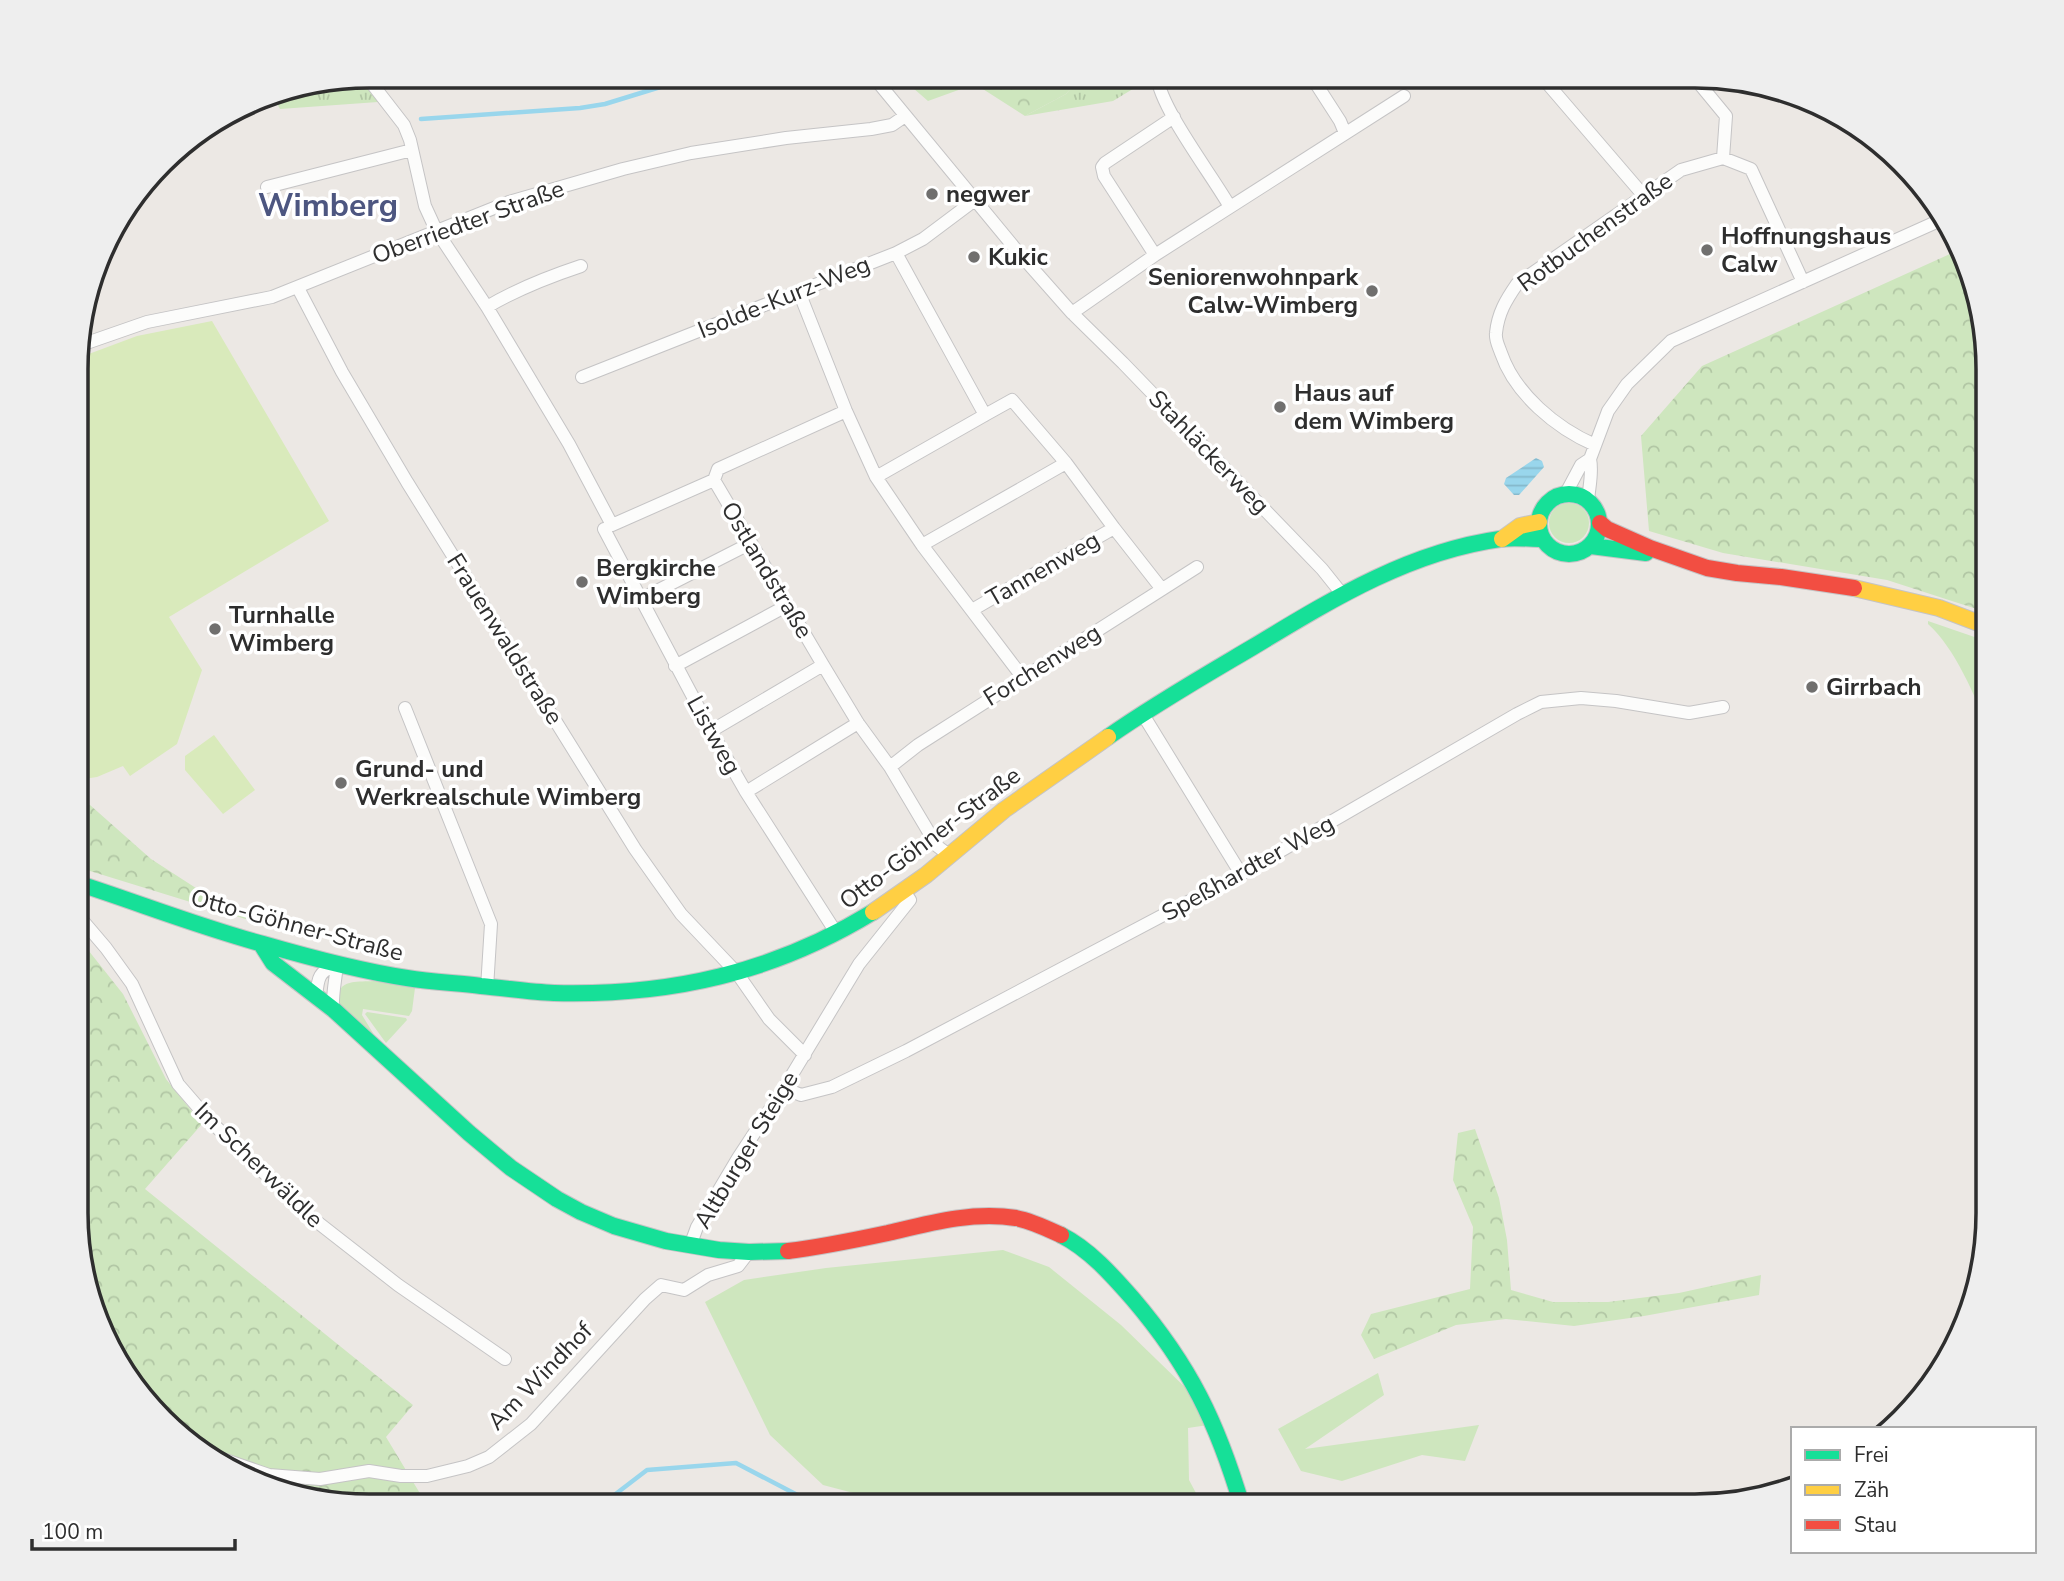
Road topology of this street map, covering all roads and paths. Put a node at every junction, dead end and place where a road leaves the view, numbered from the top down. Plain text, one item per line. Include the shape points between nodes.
1 (375, 88) edge
2 (883, 88) edge
3 (1160, 88) edge
4 (1319, 88) edge
5 (1551, 88) edge
6 (1703, 88) edge
7 (1404, 96) dead end
8 (905, 116) junction
9 (1174, 117) junction
10 (1345, 133) junction
11 (412, 150) junction
12 (1723, 158) junction
13 (267, 187) dead end
14 (1644, 196) junction
15 (975, 200) junction
16 (1230, 207) junction
17 (1936, 222) edge
18 (436, 230) junction
19 (896, 253) junction
20 (1155, 255) junction
21 (581, 266) dead end
22 (1803, 282) junction
23 (298, 288) junction
24 (799, 292) junction
25 (487, 307) junction
26 (1072, 313) junction
27 (89, 342) edge
28 (582, 377) dead end
29 (846, 411) junction
30 (985, 415) junction
31 (1595, 445) junction
32 (1590, 459) junction
33 (1066, 463) junction
34 (876, 477) junction
35 (714, 480) junction
36 (1565, 495) junction
37 (1588, 501) junction
38 (1539, 522) junction
39 (1600, 523) junction
40 (1114, 528) junction
41 (604, 529) dead end
42 (1502, 539) junction
43 (1543, 539) junction
44 (751, 543) junction
45 (922, 545) junction
46 (1591, 546) junction
47 (1661, 554) junction
48 (1197, 567) dead end
49 (1161, 589) junction
50 (1342, 594) junction
51 (641, 599) junction
52 (788, 605) junction
53 (972, 610) junction
54 (1976, 621) edge
55 (823, 665) junction
56 (676, 666) junction
57 (1023, 678) junction
58 (1723, 707) dead end
59 (405, 708) dead end
60 (1142, 713) junction
61 (858, 723) junction
62 (711, 731) junction
63 (890, 767) junction
64 (746, 792) junction
65 (949, 855) junction
66 (1241, 874) junction
67 (88, 887) edge
68 (904, 891) junction
69 (88, 927) edge
70 (838, 934) junction
71 (261, 944) junction
72 (337, 963) junction
73 (737, 973) junction
74 (487, 988) junction
75 (316, 997) junction
76 (333, 1009) junction
77 (805, 1055) junction
78 (784, 1088) junction
79 (691, 1246) junction
80 (748, 1253) junction
81 (505, 1359) dead end
82 (265, 1474) edge
83 (1238, 1494) edge

1 - 11 street, Ostlandstraße via 404,125
2 - 8 street, Stahläckerweg
3 - 9 street
4 - 10 street
5 - 14 street
6 - 12 street via 1726,116
7 - 10 street
8 - 15 street, Stahläckerweg
8 - 18 street, Oberriedter Straße via 871,130 786,138 623,169 509,202
9 - 16 street
9 - 20 street via 1102,167
10 - 16 street
11 - 13 street
11 - 18 street, Ostlandstraße
12 - 14 street, Rotbuchenstraße via 1681,170
12 - 22 street via 1751,169
14 - 31 street, Rotbuchenstraße via 1517,284 1500,309 1495,336 1507,372 1546,414 1577,438
15 - 19 street, Isolde-Kurz-Weg
15 - 26 street, Stahläckerweg
16 - 20 street
17 - 22 street
18 - 23 street, Oberriedter Straße
18 - 25 street, Ostlandstraße
19 - 24 street, Isolde-Kurz-Weg
19 - 30 street
20 - 26 street
21 - 25 street via 535,282
22 - 31 street via 1671,341 1627,384 1608,411
23 - 27 street, Oberriedter Straße via 147,322
23 - 73 street, Frauenwaldstraße via 407,481 635,849 681,914
24 - 28 street, Isolde-Kurz-Weg
24 - 29 street
25 - 35 street, Ostlandstraße via 612,524
26 - 50 street, Stahläckerweg
29 - 34 street
29 - 35 street via 718,469
30 - 33 street via 1010,397
30 - 34 street
31 - 32 street
32 - 36 street via 1581,465
32 - 37 street
33 - 40 street
33 - 45 street
34 - 45 street
35 - 44 street, Ostlandstraße
36 - 37 street
36 - 38 street via 1550,501
37 - 39 street
38 - 42 street, Otto-Göhner-Straße via 1520,526
38 - 43 street
39 - 46 street
39 - 47 street
40 - 49 street
40 - 53 street, Tannenweg
41 - 51 street, Listweg
42 - 43 street, Otto-Göhner-Straße
42 - 50 street, Otto-Göhner-Straße via 1440,552
43 - 46 street via 1565,554
44 - 51 street
44 - 52 street, Ostlandstraße
45 - 53 street
46 - 47 street
47 - 54 street via 1723,571 1869,590
48 - 49 street, Forchenweg
49 - 57 street, Forchenweg
50 - 60 street, Otto-Göhner-Straße
51 - 56 street, Listweg
52 - 55 street, Ostlandstraße
52 - 56 street
53 - 57 street
55 - 61 street, Ostlandstraße
55 - 62 street
56 - 62 street, Listweg
57 - 63 street, Forchenweg
58 - 66 street, Speßhardter Weg via 1689,713 1581,698 1541,702
59 - 74 street via 491,925
60 - 65 street, Otto-Göhner-Straße via 1004,810
60 - 66 street
61 - 63 street, Ostlandstraße
61 - 64 street
62 - 64 street, Listweg
63 - 65 street, Ostlandstraße via 937,846
64 - 70 street, Listweg
65 - 68 street, Otto-Göhner-Straße
66 - 78 street, Speßhardter Weg via 832,1087 801,1095
67 - 71 street, Otto-Göhner-Straße
68 - 70 street, Otto-Göhner-Straße
68 - 77 street, Altburger Steige via 910,900 859,964
69 - 81 street, Im Scherwäldle via 132,984 178,1084 210,1121 306,1214
70 - 73 street, Otto-Göhner-Straße
71 - 72 street, Otto-Göhner-Straße
71 - 75 street via 271,962
72 - 74 street, Otto-Göhner-Straße
72 - 75 street via 322,971
72 - 76 street
73 - 74 street, Otto-Göhner-Straße via 619,992
73 - 77 street, Altburger Steige via 769,1019
75 - 76 street
76 - 79 street via 476,1138 536,1185 607,1224
77 - 78 street, Altburger Steige
78 - 79 street, Altburger Steige via 697,1227
79 - 80 street
80 - 82 street, Am Windhof via 738,1266 708,1275 684,1290 661,1285 531,1424 489,1457 427,1476 369,1471 320,1479
80 - 83 street via 815,1247 963,1217 1003,1216 1038,1224 1071,1239 1117,1279 1168,1342 1206,1404

